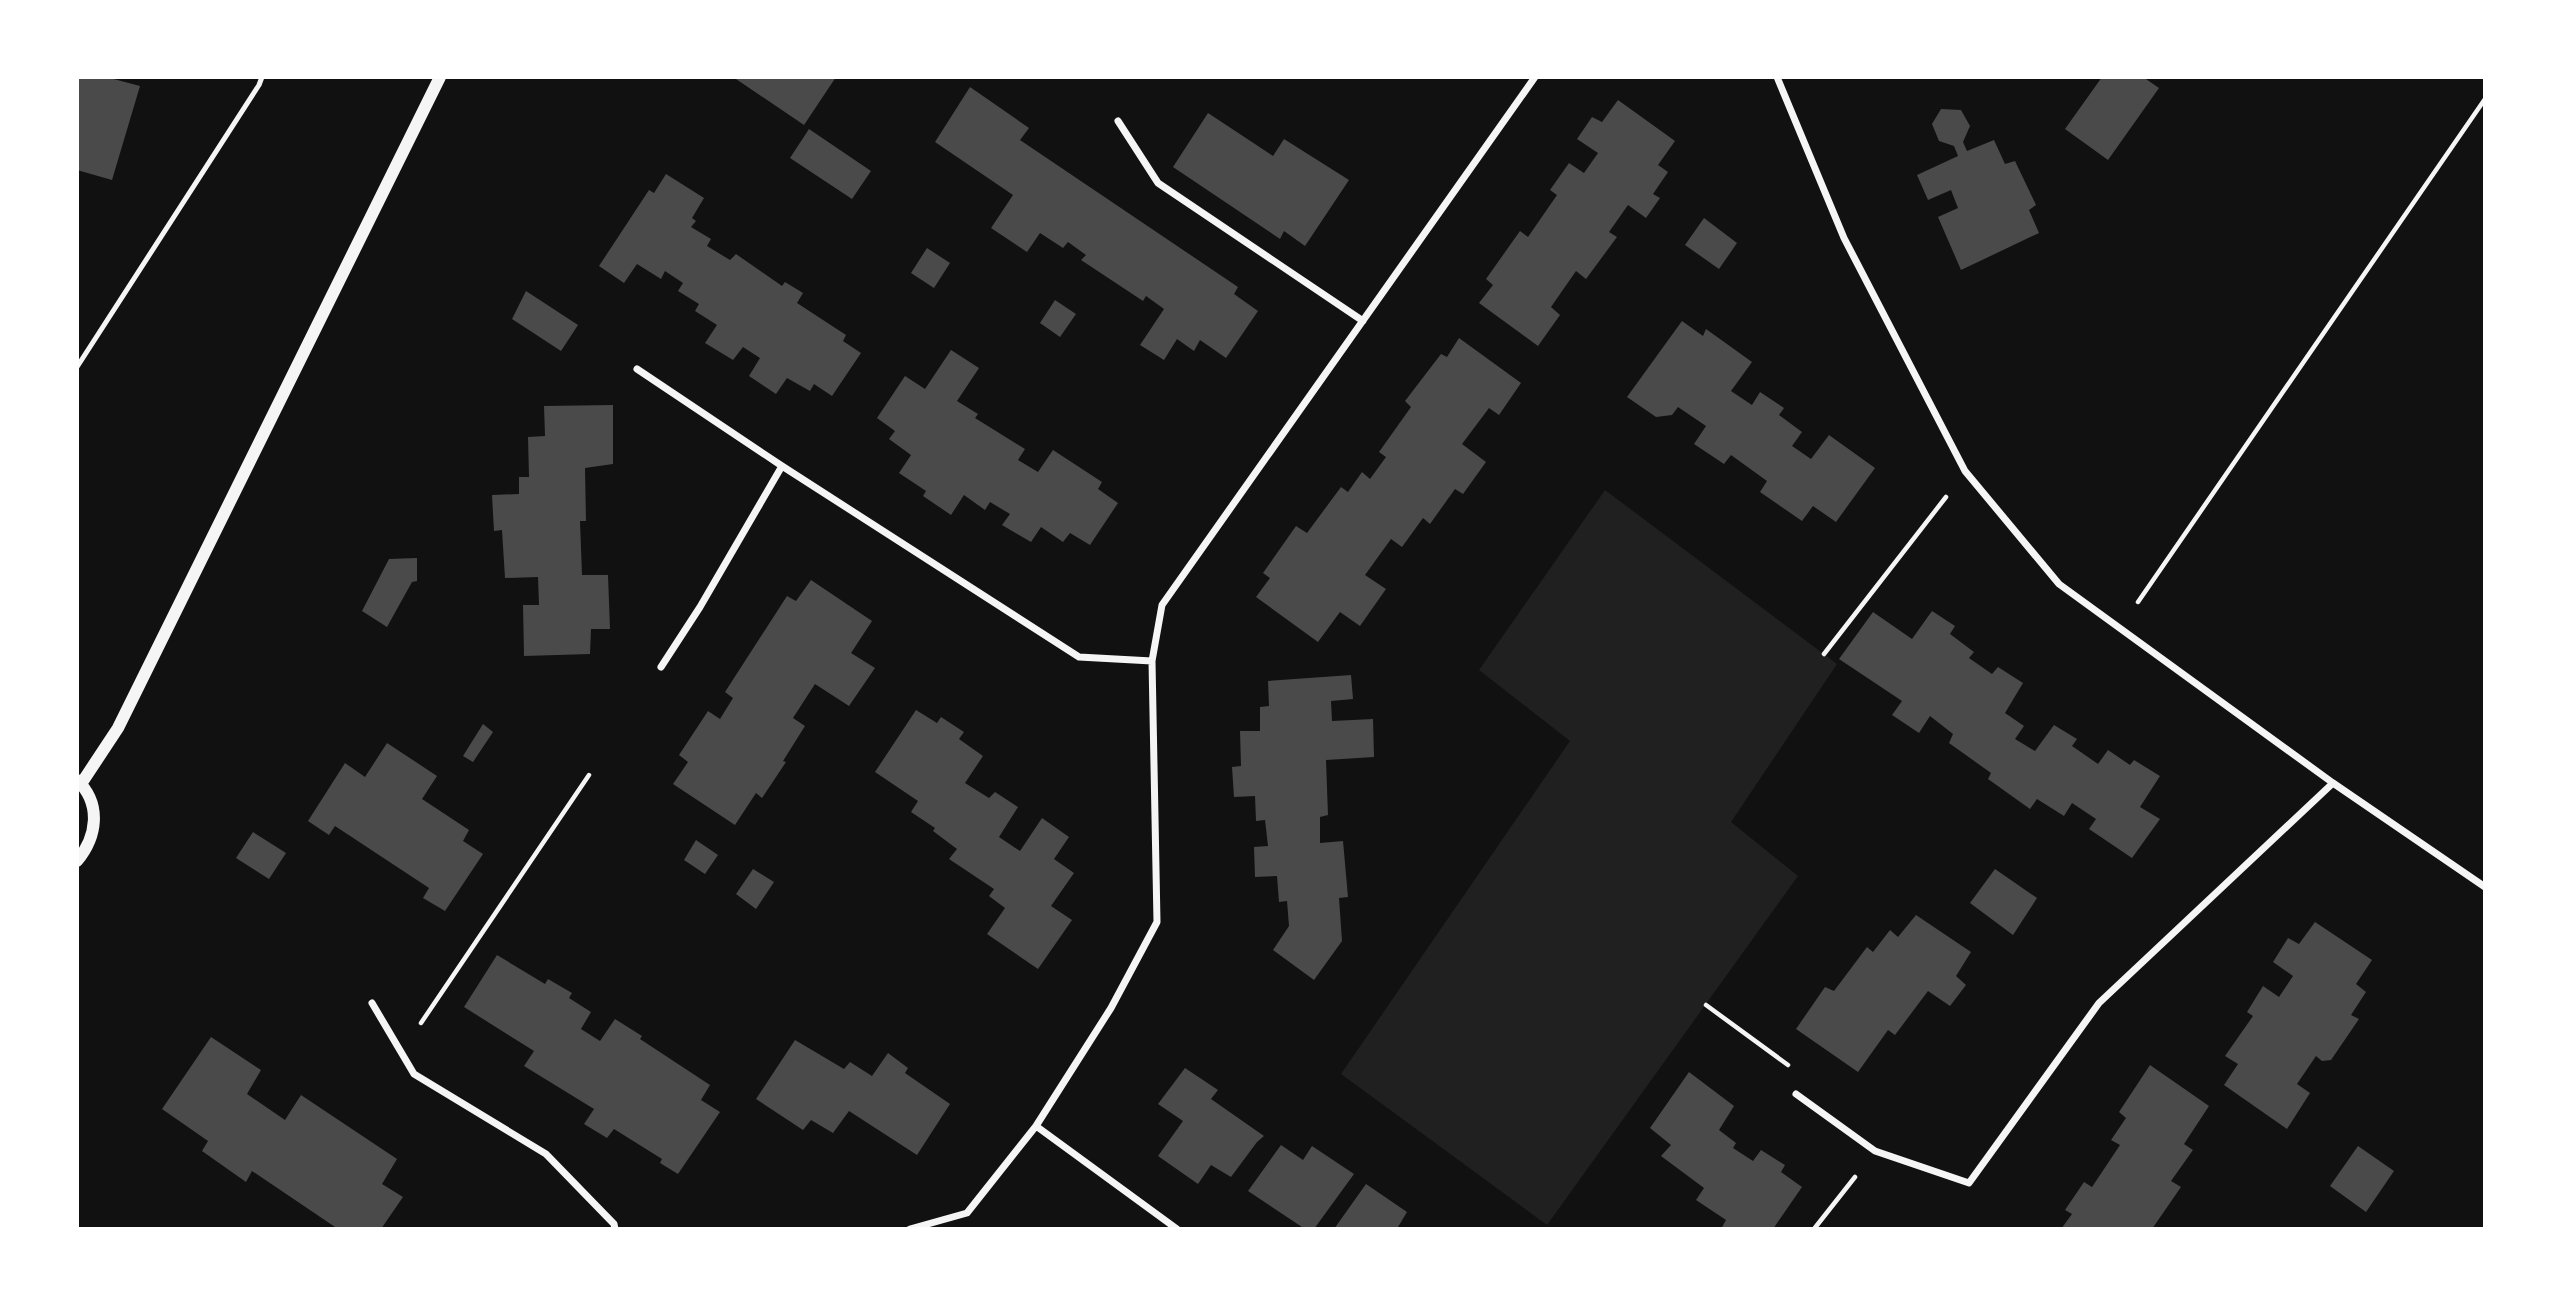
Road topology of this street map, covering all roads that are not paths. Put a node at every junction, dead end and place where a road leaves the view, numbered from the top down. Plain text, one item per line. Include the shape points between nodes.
1 (262, 77) edge
2 (440, 77) edge
3 (1535, 77) edge
4 (1777, 77) edge
5 (1118, 121) dead end
6 (1363, 321) junction
7 (77, 367) edge
8 (636, 369) dead end
9 (782, 466) junction
10 (1152, 661) junction
11 (661, 667) dead end
12 (79, 782) edge
13 (2333, 783) junction
14 (77, 861) edge
15 (2485, 887) edge
16 (372, 1003) dead end
17 (1796, 1094) road end
18 (1036, 1126) junction
19 (615, 1229) edge
20 (910, 1229) edge
21 (1177, 1229) edge

1 - 7 lane
2 - 12 street via 118,728
3 - 6 street
4 - 13 street via 1844,238 1965,471 2059,584
5 - 6 street via 1158,183
6 - 10 street via 1162,605
8 - 9 street
9 - 10 street via 1080,657
9 - 11 street
10 - 18 street via 1157,922 1111,1008
12 - 14 street via 91,798 95,815 88,849
13 - 15 street
13 - 17 street via 2099,1003 1969,1184 1875,1151
16 - 19 street via 414,1074 546,1154
18 - 20 street via 967,1213
18 - 21 street

